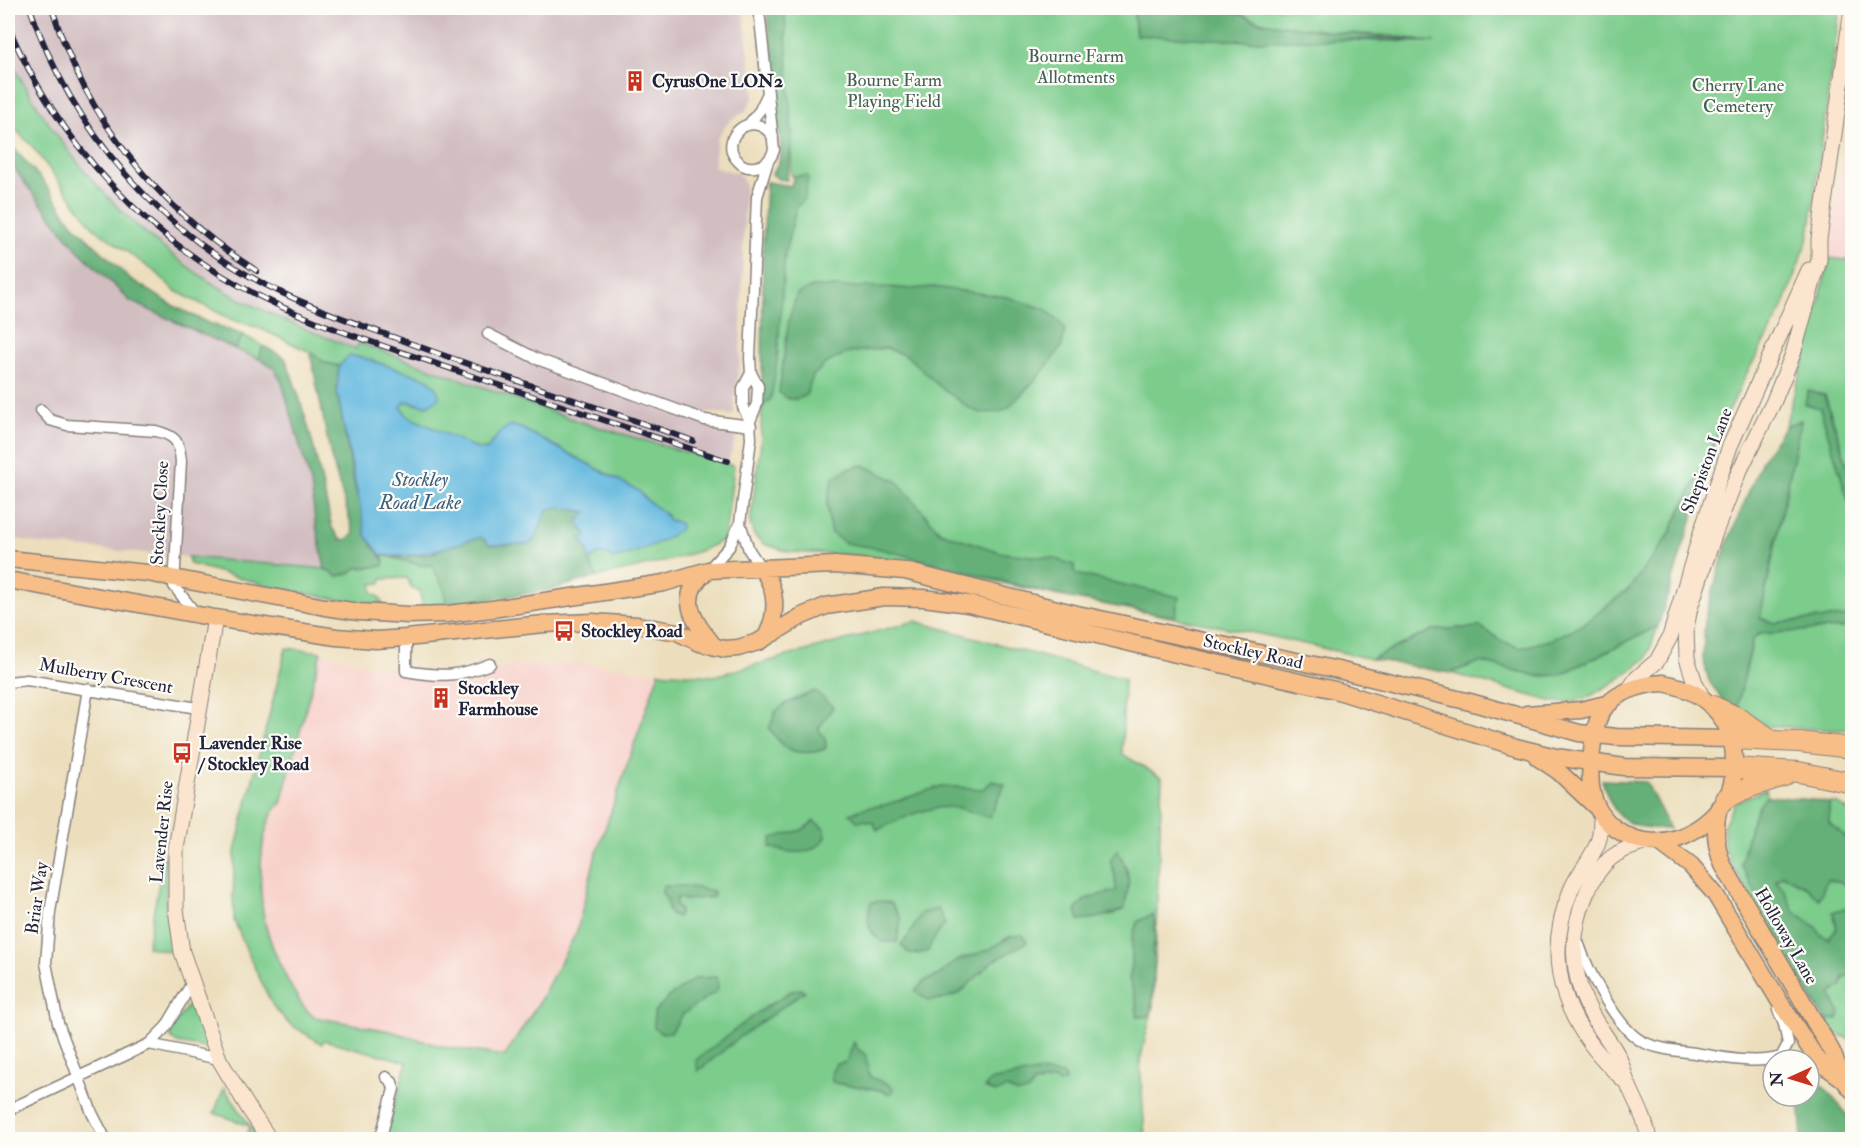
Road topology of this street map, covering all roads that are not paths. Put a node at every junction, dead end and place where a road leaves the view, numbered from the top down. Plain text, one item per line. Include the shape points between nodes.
1 (757, 8) edge
2 (1852, 8) edge
3 (768, 92) junction
4 (749, 124) junction
5 (773, 137) junction
6 (769, 161) junction
7 (752, 168) junction
8 (757, 197) junction
9 (1819, 239) junction
10 (488, 334) dead end
11 (42, 410) dead end
12 (751, 424) junction
13 (740, 523) junction
14 (8, 559) edge
15 (761, 568) junction
16 (708, 570) junction
17 (173, 576) junction
18 (8, 580) edge
19 (197, 614) junction
20 (215, 618) junction
21 (767, 634) junction
22 (406, 638) junction
23 (715, 647) junction
24 (490, 664) dead end
25 (8, 682) edge
26 (88, 689) junction
27 (1628, 691) junction
28 (1708, 701) junction
29 (1610, 703) junction
30 (198, 708) junction
31 (1510, 714) junction
32 (1594, 735) junction
33 (1852, 736) edge
34 (1731, 739) junction
35 (1771, 740) junction
36 (1799, 742) junction
37 (1516, 747) junction
38 (1852, 748) edge
39 (1590, 763) junction
40 (1734, 768) junction
41 (1799, 772) junction
42 (1830, 778) junction
43 (1852, 783) edge
44 (1852, 794) edge
45 (1722, 803) junction
46 (1599, 812) junction
47 (1653, 842) junction
48 (1575, 933) junction
49 (1753, 956) junction
50 (192, 983) junction
51 (149, 1044) junction
52 (219, 1059) junction
53 (78, 1077) junction
54 (386, 1077) dead end
55 (1627, 1083) junction
56 (1848, 1085) edge
57 (8, 1110) edge
58 (106, 1140) edge
59 (270, 1140) edge
60 (380, 1140) edge
61 (1649, 1140) edge

1 - 3 street
2 - 9 street, Shepiston Lane
3 - 4 street
3 - 5 street
4 - 5 street via 764,127
4 - 7 street via 735,133 731,144 739,163
5 - 6 street via 774,150
6 - 7 street
6 - 8 street
7 - 8 street
8 - 12 street via 751,373 743,388 743,407
9 - 27 street, Shepiston Lane via 1804,282 1730,446 1670,637 1657,661
9 - 28 street, Shepiston Lane via 1819,260 1793,354 1737,476 1690,608 1687,658 1695,683
10 - 12 street via 537,359 705,420
11 - 17 street, Stockley Close via 50,420 67,425 156,431 176,439 181,461
12 - 13 street
13 - 15 street via 749,550
13 - 16 street via 729,547
14 - 17 main road, Stockley Road
15 - 16 main road, Stockley Road
15 - 21 main road via 775,604 774,621
15 - 31 main road, Stockley Road via 835,565 905,571 1077,614 1338,670
16 - 17 main road, Stockley Road via 664,584 492,609 409,615 325,607
16 - 23 main road via 690,595 690,608 694,621
17 - 19 street, Stockley Close via 176,590
18 - 19 main road, Stockley Road
19 - 20 main road, Stockley Road
20 - 22 main road, Stockley Road via 336,637
20 - 30 street, Lavender Rise
21 - 23 main road, Stockley Road via 758,642 738,648
21 - 37 main road, Stockley Road via 826,606 865,599 924,598 969,604 1335,690
22 - 23 main road, Stockley Road via 592,622 666,630
22 - 24 street via 406,671 444,676 466,674
25 - 26 street, Mulberry Crescent via 27,680
26 - 30 street, Mulberry Crescent
26 - 53 street, Briar Way via 50,912 46,963 57,1023
27 - 28 main road via 1663,683
27 - 29 main road
28 - 34 main road via 1726,724
28 - 35 highway
29 - 31 main road via 1581,710
29 - 32 main road via 1600,714
30 - 50 street, Lavender Rise via 176,849 175,888 178,930
31 - 32 main road, Stockley Road
32 - 34 main road, Stockley Road
32 - 39 main road
33 - 36 highway
34 - 35 highway
34 - 40 main road
35 - 36 highway
36 - 38 highway
37 - 39 main road, Stockley Road
37 - 46 main road, Holloway Lane via 1558,771
39 - 40 main road, Stockley Road
39 - 46 main road via 1590,782
40 - 41 highway
40 - 45 main road, Holloway Lane via 1731,790
41 - 42 highway
41 - 45 highway via 1772,779
42 - 43 highway
42 - 44 highway
45 - 47 main road via 1694,831
45 - 56 main road, Holloway Lane via 1715,842 1723,865
46 - 47 main road, Holloway Lane via 1622,832
46 - 55 street via 1598,841 1572,886 1564,909 1558,943 1559,966 1566,1000 1580,1031
47 - 48 street via 1624,849 1605,862 1587,894
47 - 49 main road, Holloway Lane via 1703,878
48 - 49 street via 1593,978 1634,1036 1655,1046 1755,1061 1781,1057 1788,1040
48 - 55 street via 1579,987 1620,1059
49 - 56 main road, Holloway Lane via 1818,1061
50 - 51 street via 166,1027
50 - 52 street, Lavender Rise
51 - 52 street
51 - 53 street
52 - 59 street, Lavender Rise
53 - 57 street
53 - 58 street, Briar Way
54 - 60 street via 394,1089
55 - 61 street via 1643,1116

